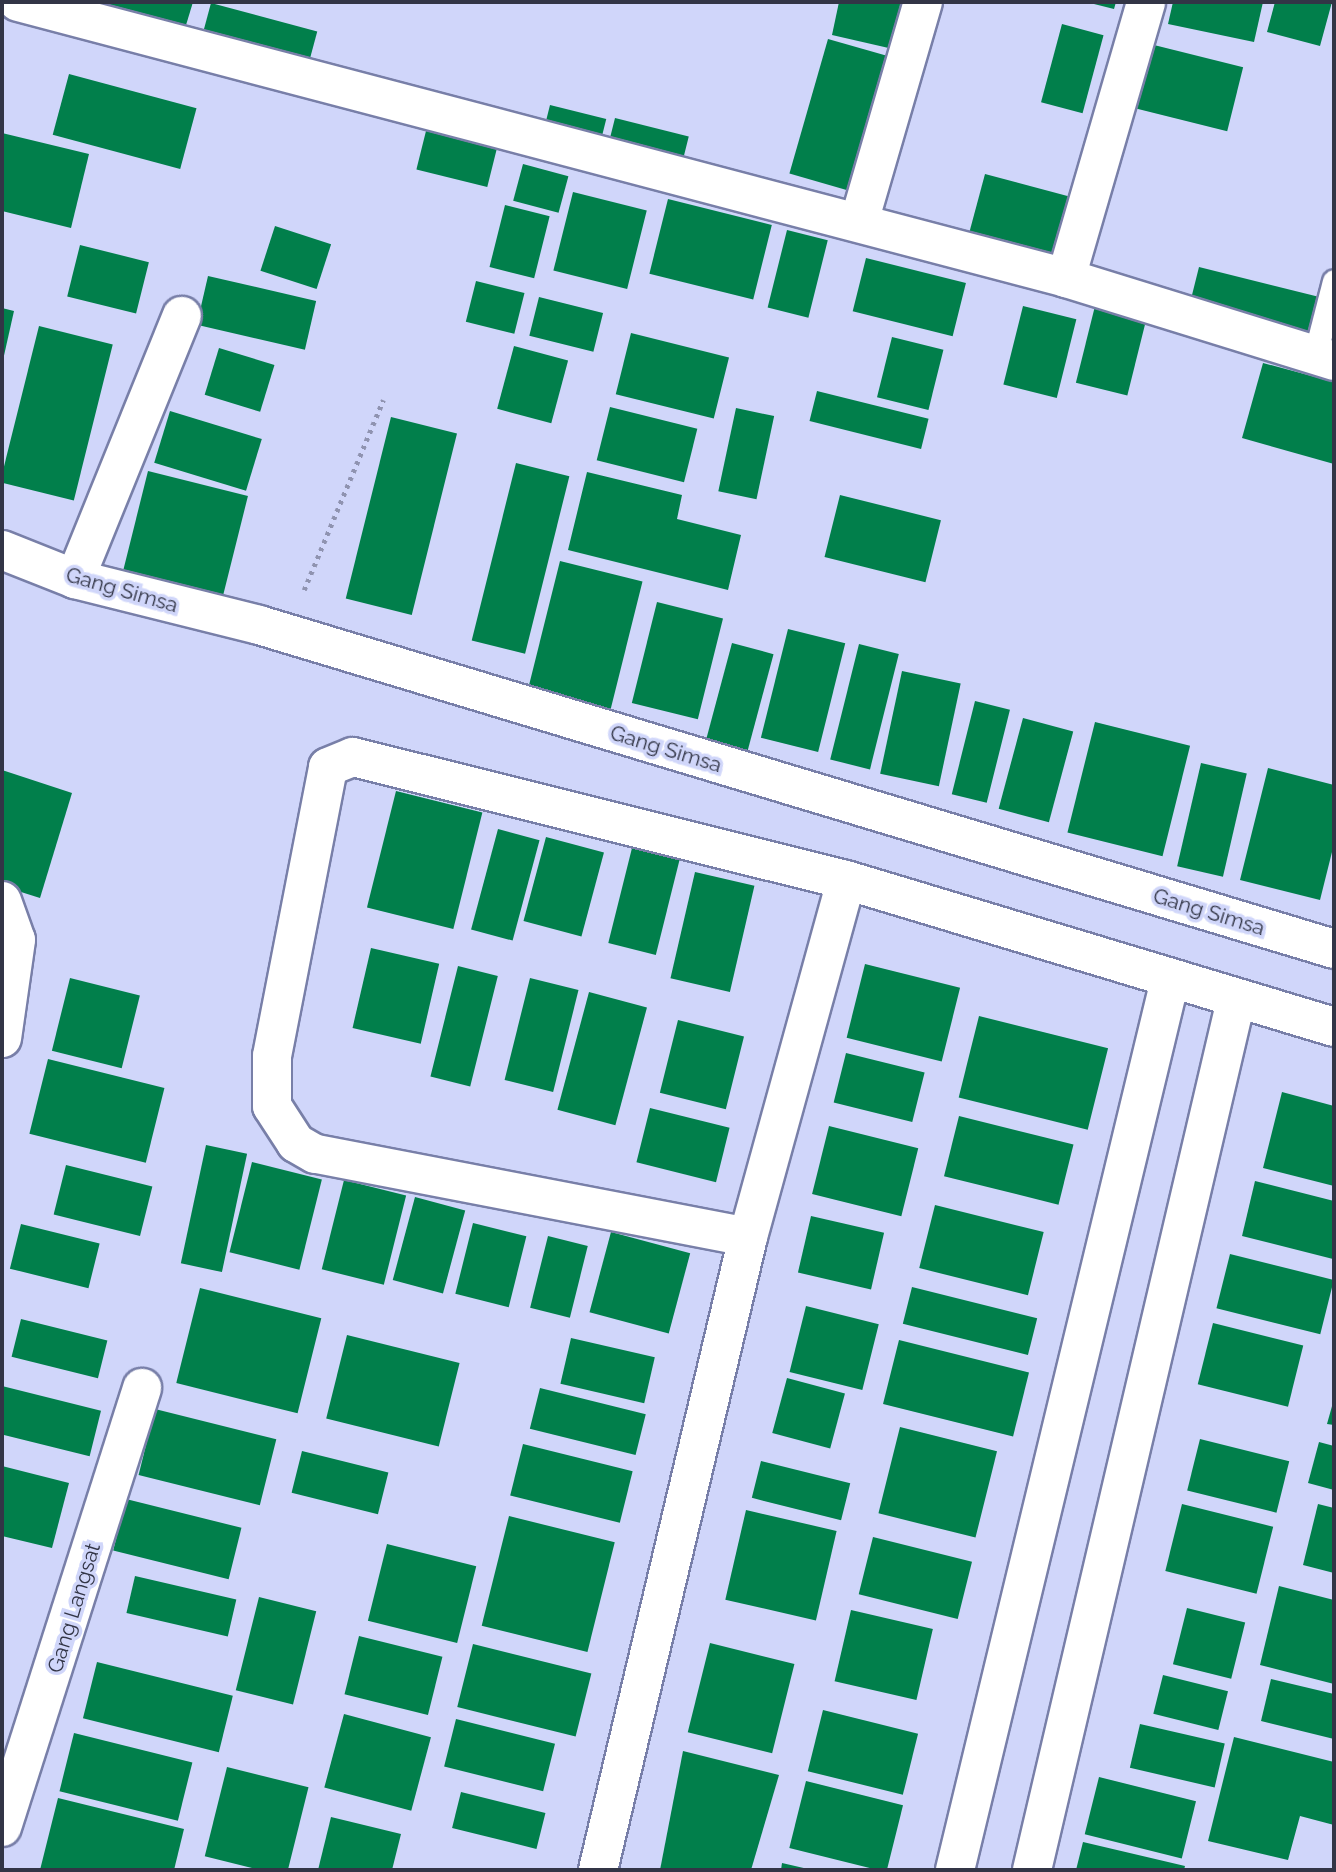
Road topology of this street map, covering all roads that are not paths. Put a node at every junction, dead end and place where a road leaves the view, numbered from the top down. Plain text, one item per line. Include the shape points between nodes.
1 (19, 2) edge
2 (923, 2) edge
3 (1146, 2) edge
4 (859, 222) junction
5 (1066, 278) junction
6 (1334, 281) edge
7 (182, 316) dead end
8 (1324, 358) edge
9 (2, 550) edge
10 (75, 579) junction
11 (846, 880) junction
12 (2, 901) edge
13 (1333, 945) edge
14 (1170, 981) junction
15 (1236, 1000) junction
16 (1334, 1027) edge
17 (2, 1038) edge
18 (748, 1237) junction
19 (142, 1388) dead end
20 (2, 1827) edge
21 (598, 1870) edge
22 (955, 1870) edge
23 (1032, 1870) edge

1 - 4 street
2 - 4 street
3 - 5 street
4 - 5 street
5 - 8 street
6 - 8 lane
7 - 10 street
9 - 10 street, Gang Simsa
10 - 13 street, Gang Simsa via 286,634
11 - 14 street
11 - 18 street
11 - 18 street via 353,757 328,766 320,786 272,1056 272,1106 296,1143 315,1154
12 - 17 street via 16,940
14 - 15 street
14 - 22 street
15 - 16 street
15 - 23 street
18 - 21 street
19 - 20 street, Gang Langsat

